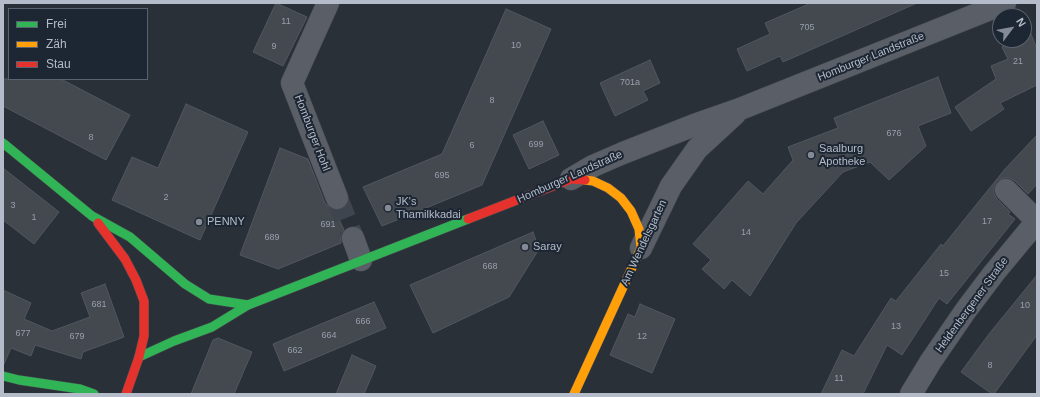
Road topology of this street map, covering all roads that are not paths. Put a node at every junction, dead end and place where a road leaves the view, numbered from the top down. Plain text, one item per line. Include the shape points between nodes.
1 (328, 3) edge
2 (1005, 3) edge
3 (740, 109) junction
4 (3, 143) edge
5 (571, 179) junction
6 (1006, 190) dead end
7 (337, 198) tunnel mouth
8 (92, 216) junction
9 (1037, 221) edge
10 (353, 238) tunnel mouth
11 (641, 248) junction
12 (361, 260) junction
13 (248, 305) junction
14 (138, 357) junction
15 (3, 376) edge
16 (94, 394) edge
17 (126, 394) edge
18 (574, 394) edge
19 (911, 394) edge

1 - 7 street, Homburger Hohl via 292,83
2 - 3 street, Homburger Landstraße
3 - 5 street, Homburger Landstraße via 623,153
3 - 11 street, Am Wendelsgarten via 697,149 671,186
4 - 8 street
5 - 11 street via 593,181 608,188 620,198 631,212 639,229
5 - 12 street, Homburger Landstraße
6 - 9 street, Heldenbergener Straße
8 - 13 street via 130,237 185,284 209,299
8 - 14 street via 125,259 144,300 144,336
9 - 19 street, Heldenbergener Straße via 966,310
10 - 12 street
11 - 18 street, Am Wendelsgarten
12 - 13 street, Homburger Landstraße
13 - 14 street, Homburger Landstraße via 212,327
14 - 17 street
15 - 16 street via 80,389

